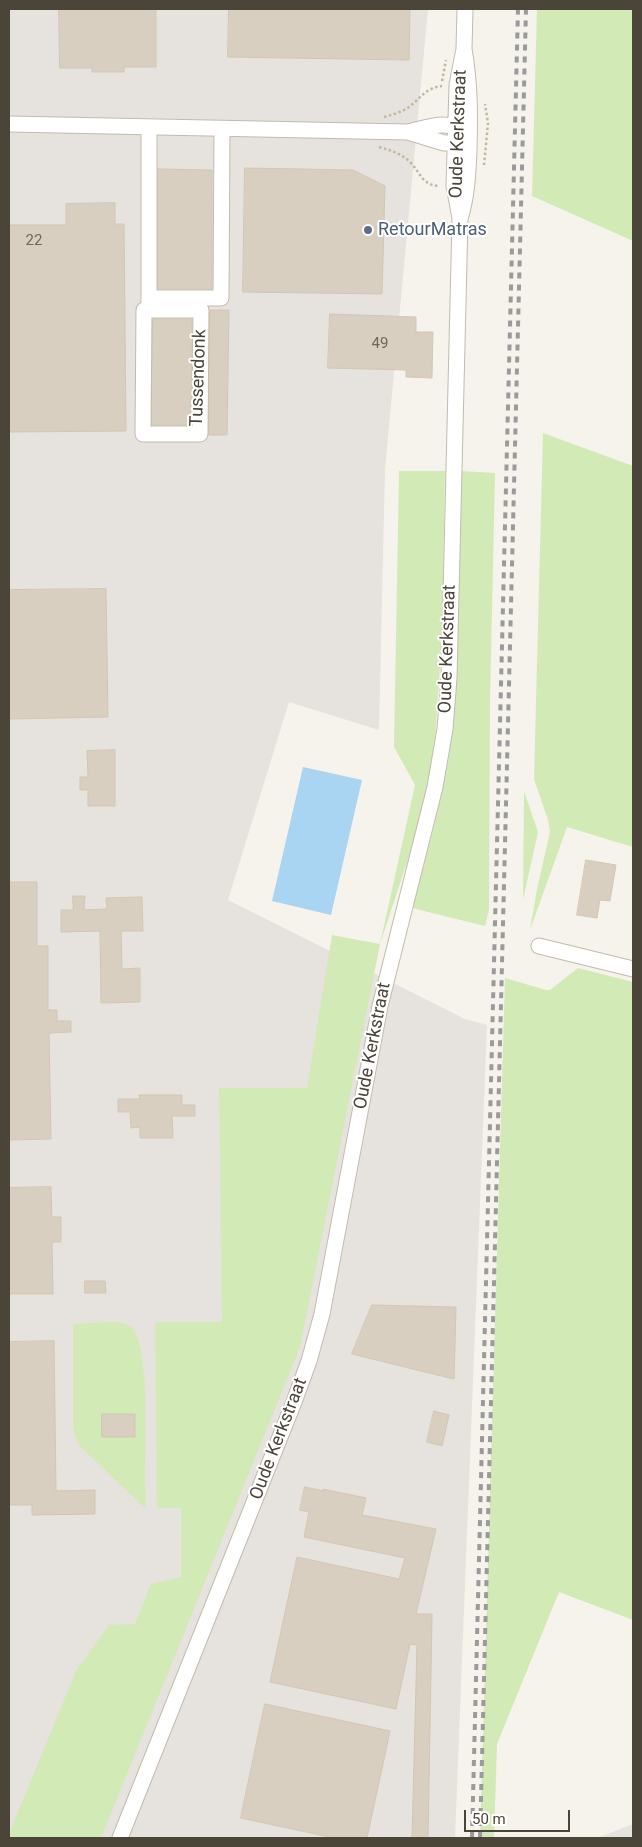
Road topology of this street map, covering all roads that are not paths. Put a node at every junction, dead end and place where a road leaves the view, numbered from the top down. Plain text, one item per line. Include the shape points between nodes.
1 (465, 9) edge
2 (464, 49) junction
3 (9, 124) edge
4 (456, 125) junction
5 (150, 127) junction
6 (222, 128) junction
7 (408, 132) junction
8 (469, 132) junction
9 (455, 143) junction
10 (460, 219) junction
11 (149, 304) junction
12 (539, 946) dead end
13 (633, 969) edge
14 (120, 1838) edge

1 - 2 street, Oude Kerkstraat
2 - 4 street, Oude Kerkstraat via 449,86
2 - 8 street, Oude Kerkstraat via 470,85
3 - 5 street
4 - 7 street via 437,125
4 - 8 street
4 - 9 street, Oude Kerkstraat
5 - 6 street
5 - 11 street, Tussendonk
6 - 7 street
6 - 11 street via 222,298
7 - 9 street via 436,142
8 - 9 street
8 - 10 street, Oude Kerkstraat via 468,186
9 - 10 street, Oude Kerkstraat via 454,186
10 - 14 street, Oude Kerkstraat via 449,678 445,729 435,787 380,1006 324,1305 309,1361
11 - 11 street, Tussendonk via 201,310 200,434 143,434 144,310
12 - 13 street

